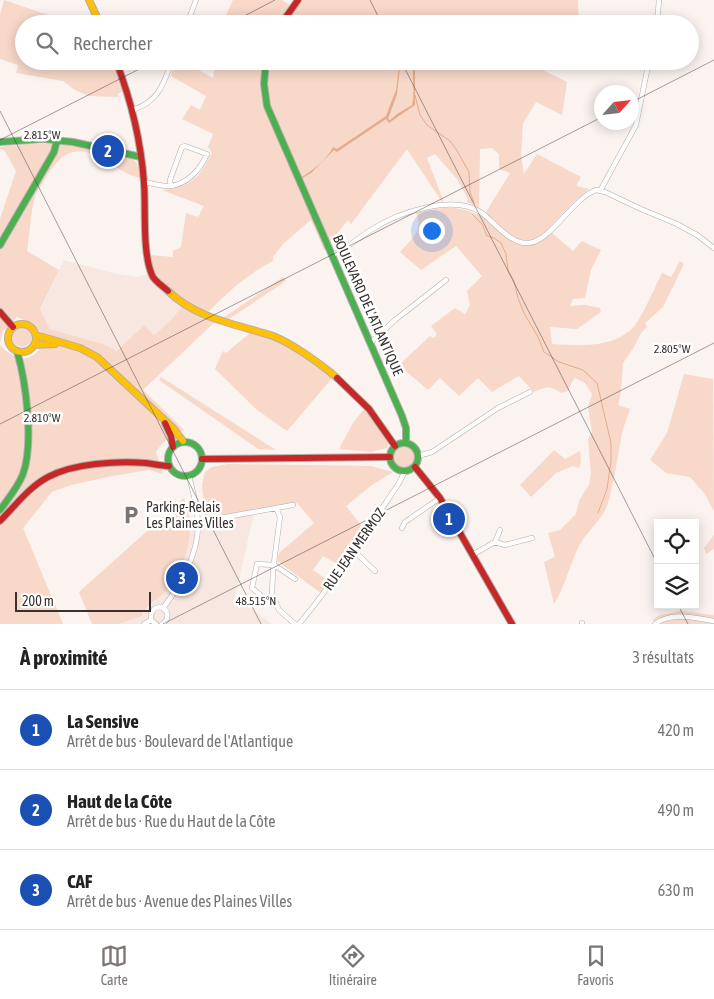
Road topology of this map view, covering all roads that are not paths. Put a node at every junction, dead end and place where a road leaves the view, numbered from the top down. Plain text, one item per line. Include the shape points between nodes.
1 (89, 0) edge
2 (196, 0) edge
3 (659, 0) edge
4 (295, 1) edge
5 (96, 15) edge
6 (190, 15) edge
7 (286, 15) edge
8 (658, 15) edge
9 (119, 70) edge
10 (168, 70) edge
11 (265, 70) edge
12 (648, 70) edge
13 (133, 110) junction
14 (57, 140) junction
15 (0, 142) edge
16 (141, 157) junction
17 (144, 182) junction
18 (171, 186) junction
19 (600, 191) junction
20 (0, 245) edge
21 (714, 248) edge
22 (333, 255) junction
23 (446, 280) dead end
24 (0, 312) edge
25 (13, 327) junction
26 (36, 335) junction
27 (370, 343) junction
28 (64, 344) junction
29 (34, 345) junction
30 (17, 351) junction
31 (530, 392) dead end
32 (164, 419) junction
33 (183, 442) junction
34 (406, 443) junction
35 (395, 446) junction
36 (173, 447) junction
37 (418, 456) junction
38 (390, 457) junction
39 (202, 459) junction
40 (168, 466) junction
41 (415, 467) junction
42 (405, 471) junction
43 (189, 476) junction
44 (440, 498) junction
45 (293, 505) dead end
46 (276, 508) junction
47 (0, 510) edge
48 (0, 521) edge
49 (198, 522) junction
50 (402, 528) dead end
51 (500, 530) dead end
52 (532, 538) dead end
53 (495, 542) junction
54 (354, 551) junction
55 (472, 555) junction
56 (274, 565) junction
57 (375, 572) dead end
58 (295, 579) dead end
59 (274, 602) junction
60 (163, 608) junction
61 (152, 620) junction
62 (714, 621) edge
63 (144, 624) edge
64 (156, 624) edge
65 (162, 624) edge
66 (295, 624) edge
67 (299, 624) edge
68 (512, 624) edge
69 (655, 624) edge

1 - 5 main road
2 - 6 street
3 - 8 street
4 - 7 main road
9 - 13 main road
10 - 13 street via 155,98
11 - 22 main road, BOULEVARD DE L'ATLANTIQUE via 267,106
12 - 19 street via 636,125
13 - 16 main road
14 - 15 main road
14 - 16 main road
14 - 20 main road via 46,167
16 - 17 main road
17 - 18 street
17 - 35 main road via 148,266 161,286 200,313 275,336 318,362 350,388
18 - 18 street via 192,176 207,154 182,147 170,180
19 - 21 street via 677,224
19 - 22 street via 588,193 550,230 530,243 513,238 472,208 448,204 397,216
22 - 27 main road, BOULEVARD DE L'ATLANTIQUE
23 - 27 street
24 - 25 main road
25 - 26 main road via 27,324
25 - 30 main road via 8,338 10,346
26 - 28 main road
26 - 29 main road
27 - 34 main road, BOULEVARD DE L'ATLANTIQUE via 402,416
28 - 29 main road
28 - 32 main road via 89,352
29 - 30 main road via 26,351
30 - 47 main road via 28,448 24,473
31 - 37 street via 498,408 432,452
32 - 33 main road
32 - 36 main road
33 - 36 main road
33 - 39 main road via 195,446
34 - 35 main road
34 - 37 main road via 415,447
35 - 38 main road
36 - 40 main road via 168,455
37 - 41 main road
38 - 39 main road
38 - 42 main road via 393,466
39 - 43 main road via 200,468
40 - 43 main road via 175,473
40 - 48 main road via 145,463 66,470 38,484
41 - 42 main road
41 - 44 main road
42 - 54 street, RUE JEAN MERMOZ
43 - 49 street
44 - 50 street via 405,522
44 - 55 main road
45 - 46 street
46 - 49 street
46 - 56 street via 280,517
49 - 60 street via 196,544 189,564
51 - 53 street
52 - 53 street via 505,545
53 - 55 street
54 - 57 street
54 - 67 street, RUE JEAN MERMOZ
55 - 68 main road
56 - 58 street
56 - 59 street via 271,585
56 - 59 street via 257,564 252,588 269,602
59 - 66 street via 282,615
60 - 61 street via 154,609
60 - 65 street via 168,618
61 - 63 street
61 - 64 street
62 - 69 street via 676,616

